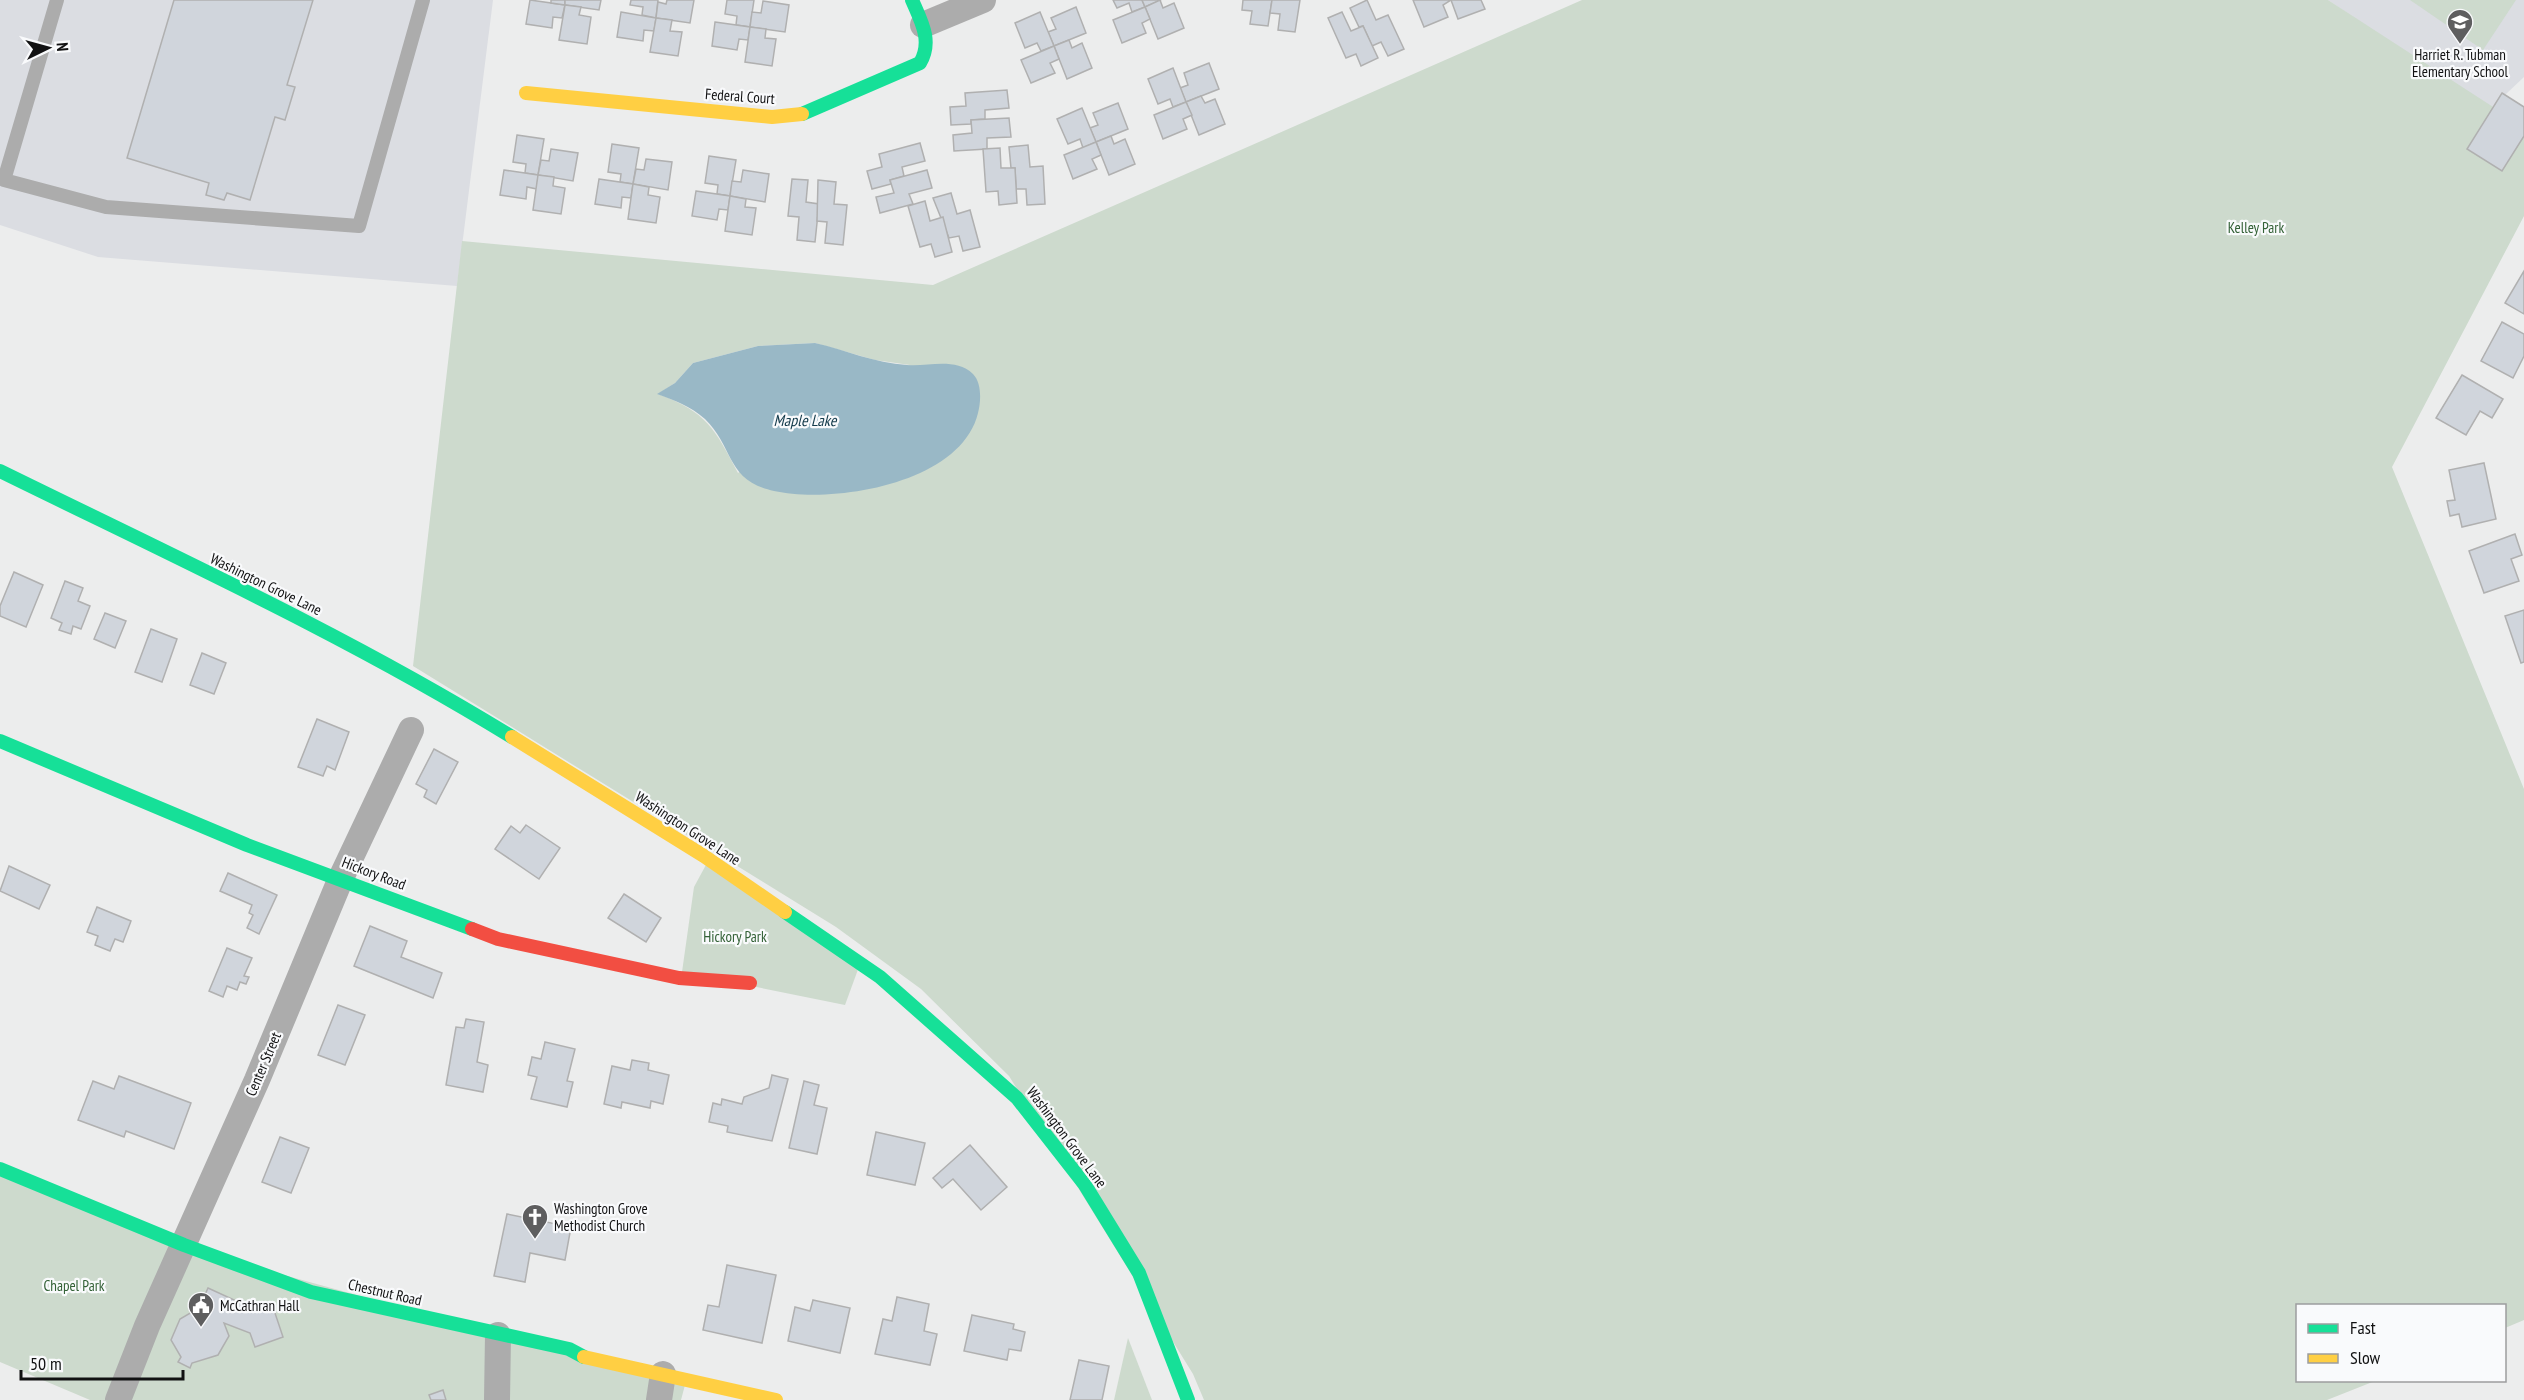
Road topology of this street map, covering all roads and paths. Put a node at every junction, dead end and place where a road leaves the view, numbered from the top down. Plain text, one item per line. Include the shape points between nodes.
1 (57, 0) edge
2 (423, 0) edge
3 (912, 0) edge
4 (982, 0) edge
5 (926, 35) junction
6 (526, 93) dead end
7 (0, 471) edge
8 (411, 730) dead end
9 (0, 741) edge
10 (341, 878) junction
11 (750, 983) dead end
12 (0, 1169) edge
13 (184, 1245) junction
14 (498, 1335) junction
15 (663, 1374) junction
16 (1187, 1399) edge
17 (118, 1400) edge
18 (497, 1400) edge
19 (659, 1400) edge
20 (776, 1400) edge

1 - 2 lane via 4,180 106,207 359,225
3 - 5 street
4 - 5 street
5 - 6 street, Federal Court via 927,54 920,63 808,112 772,117
7 - 16 street, Washington Grove Lane via 430,687 704,855 880,976 1017,1098 1085,1185 1139,1273
8 - 10 street, Center Street
9 - 10 street, Hickory Road via 247,845
10 - 11 street, Hickory Road via 498,939 679,978
10 - 13 street, Center Street
12 - 13 street, Chestnut Road
13 - 14 street, Chestnut Road via 310,1292
13 - 17 street, Center Street
14 - 15 street, Chestnut Road
14 - 18 street
15 - 19 street
15 - 20 street, Chestnut Road

